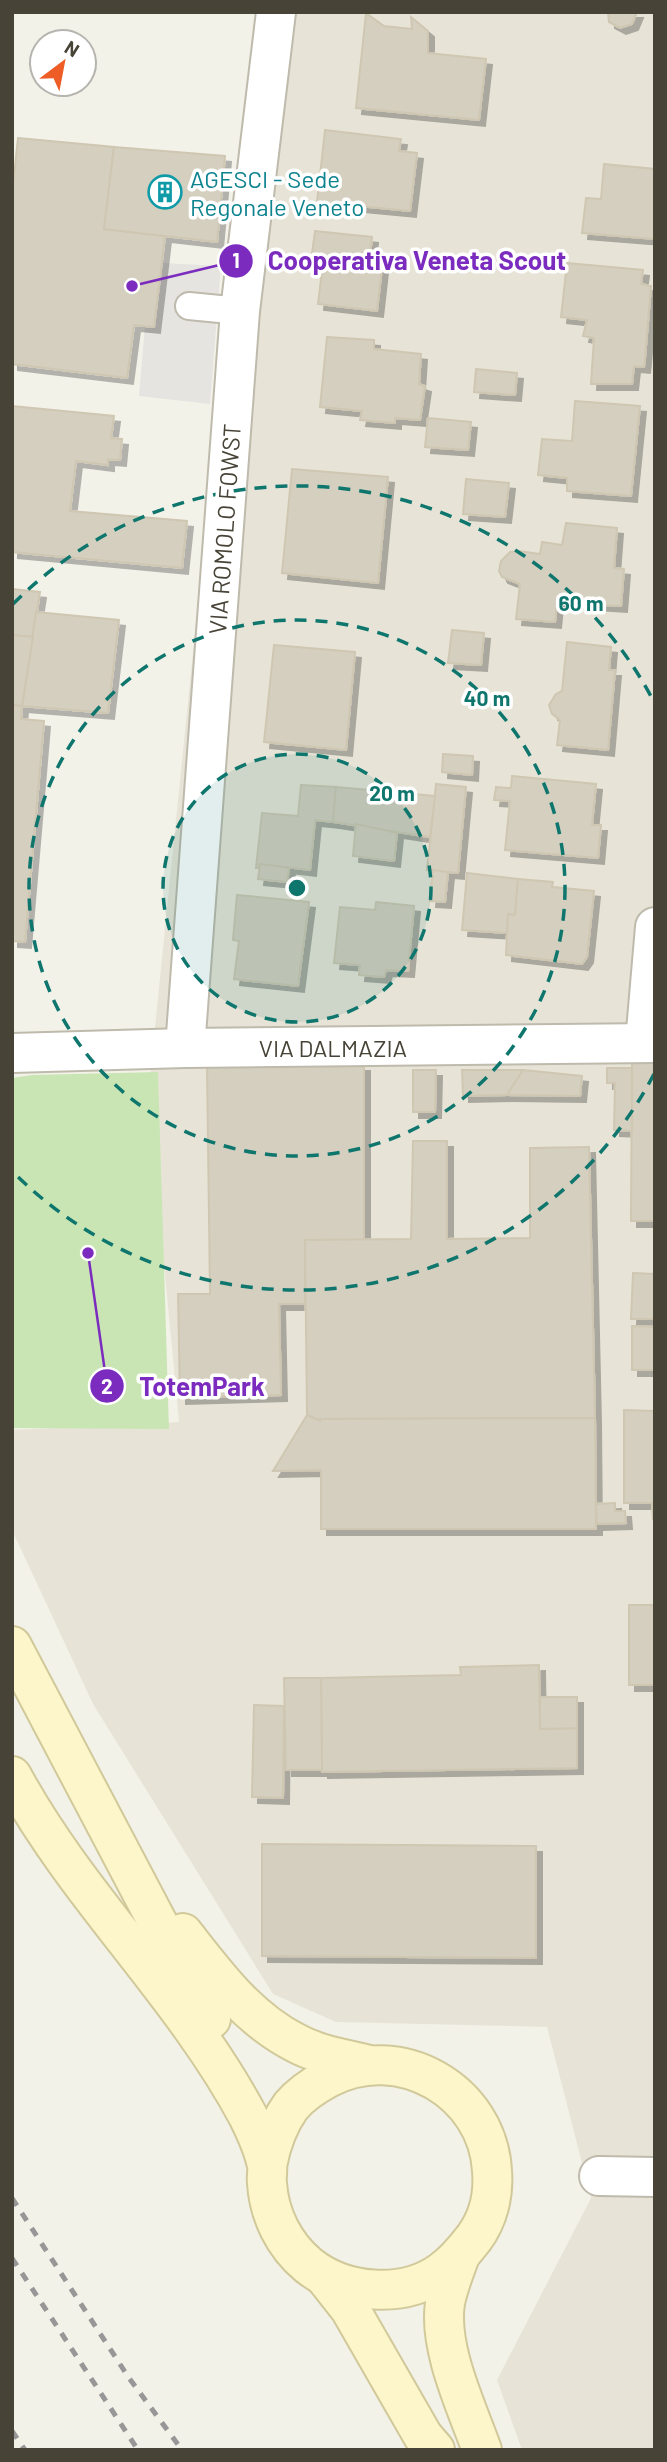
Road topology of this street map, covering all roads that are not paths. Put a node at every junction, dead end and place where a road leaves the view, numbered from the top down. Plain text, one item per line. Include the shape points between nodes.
1 (276, 12) edge
2 (189, 306) dead end
3 (240, 311) junction
4 (655, 927) edge
5 (650, 1043) edge
6 (184, 1048) junction
7 (12, 1053) edge
8 (12, 1646) edge
9 (12, 1776) edge
10 (124, 1856) junction
11 (369, 2065) junction
12 (279, 2126) junction
13 (267, 2165) junction
14 (599, 2176) dead end
15 (655, 2177) edge
16 (460, 2256) junction
17 (324, 2276) junction
18 (435, 2450) edge
19 (482, 2450) edge

1 - 3 street, VIA ROMOLO FOWST
2 - 3 lane
3 - 6 street, VIA ROMOLO FOWST
4 - 5 street
5 - 6 street, VIA DALMAZIA
6 - 7 street, VIA DALMAZIA
8 - 10 main road
9 - 13 main road via 51,1839 184,2016 231,2087 250,2119
10 - 11 main road via 224,1985 257,2019 296,2044
10 - 12 main road via 201,2005 266,2096
11 - 12 main road via 341,2071 315,2085 292,2104
11 - 16 main road via 404,2067 436,2080 463,2101 482,2130 492,2163 491,2198 480,2230
12 - 13 main road
13 - 17 main road via 270,2202 279,2229 295,2253
14 - 15 street
16 - 17 main road via 441,2273 404,2288 363,2289
16 - 19 main road via 445,2306 447,2342
17 - 18 main road via 350,2309

